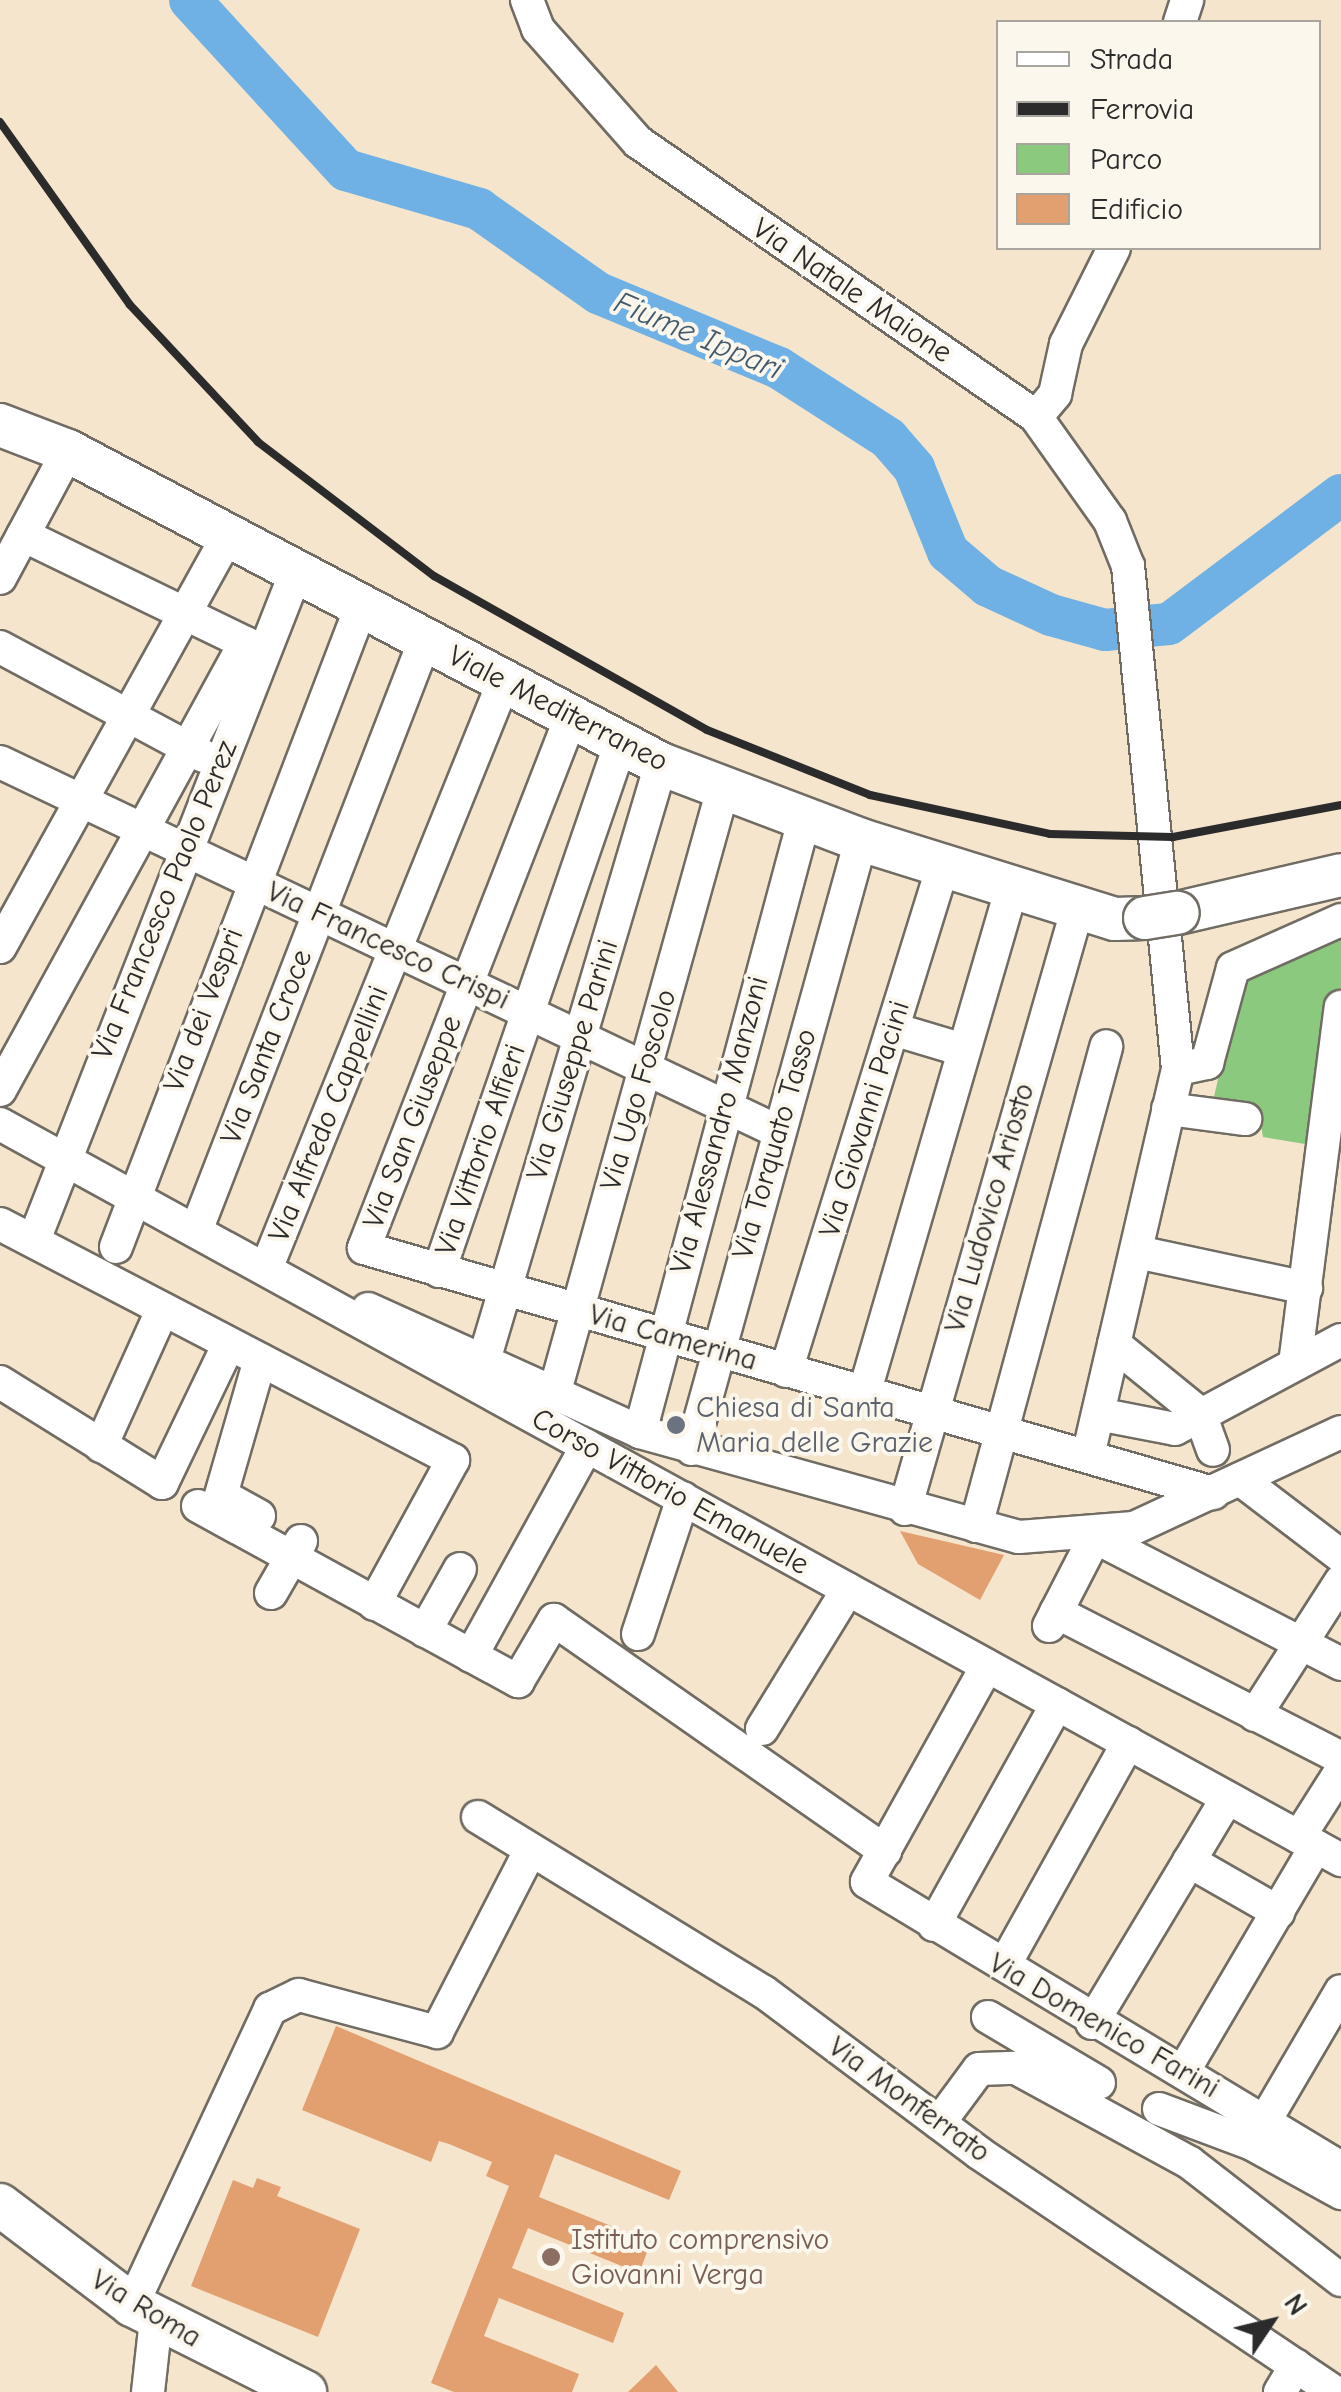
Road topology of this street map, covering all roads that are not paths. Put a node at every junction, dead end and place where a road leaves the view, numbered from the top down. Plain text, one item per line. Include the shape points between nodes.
1 (527, 0) edge
2 (1113, 250) edge
3 (1036, 417) junction
4 (0, 425) edge
5 (68, 451) junction
6 (23, 535) junction
7 (228, 536) junction
8 (296, 572) junction
9 (0, 578) edge
10 (361, 607) junction
11 (184, 614) junction
12 (425, 640) junction
13 (0, 647) edge
14 (255, 648) junction
15 (504, 681) junction
16 (128, 716) junction
17 (571, 717) junction
18 (620, 745) junction
19 (188, 747) junction
20 (0, 762) edge
21 (219, 764) junction
22 (661, 764) junction
23 (723, 789) junction
24 (81, 800) junction
25 (804, 820) junction
26 (143, 830) junction
27 (862, 840) junction
28 (185, 850) junction
29 (943, 866) junction
30 (1341, 875) edge
31 (254, 883) junction
32 (1012, 888) junction
33 (1078, 907) junction
34 (319, 913) junction
35 (1341, 920) edge
36 (0, 947) edge
37 (396, 950) junction
38 (467, 984) junction
39 (1341, 1007) edge
40 (528, 1013) junction
41 (894, 1029) junction
42 (580, 1037) junction
43 (1106, 1046) dead end
44 (960, 1049) junction
45 (645, 1068) junction
46 (1178, 1068) junction
47 (0, 1090) edge
48 (724, 1106) junction
49 (1168, 1109) junction
50 (1245, 1120) dead end
51 (0, 1124) edge
52 (777, 1130) junction
53 (1333, 1141) edge
54 (61, 1157) junction
55 (132, 1196) junction
56 (0, 1224) edge
57 (196, 1232) junction
58 (31, 1247) junction
59 (116, 1247) dead end
60 (364, 1248) joint
61 (1137, 1252) junction
62 (266, 1269) junction
63 (440, 1270) junction
64 (1306, 1288) junction
65 (505, 1290) junction
66 (334, 1302) junction
67 (163, 1309) junction
68 (578, 1310) junction
69 (665, 1336) junction
70 (1341, 1340) edge
71 (229, 1344) junction
72 (1114, 1344) junction
73 (718, 1352) junction
74 (486, 1357) junction
75 (260, 1360) junction
76 (1295, 1364) junction
77 (786, 1371) junction
78 (0, 1382) edge
79 (555, 1391) junction
80 (864, 1394) junction
81 (930, 1413) junction
82 (1098, 1414) junction
83 (1200, 1414) junction
84 (640, 1432) junction
85 (1001, 1432) junction
86 (1341, 1432) edge
87 (101, 1446) junction
88 (588, 1446) junction
89 (692, 1449) junction
90 (256, 1450) dead end
91 (1213, 1450) dead end
92 (1088, 1456) junction
93 (1226, 1486) junction
94 (682, 1498) junction
95 (213, 1503) junction
96 (905, 1510) junction
97 (976, 1526) junction
98 (1096, 1538) junction
99 (1341, 1556) edge
100 (291, 1558) junction
101 (460, 1569) dead end
102 (1341, 1580) edge
103 (848, 1590) junction
104 (271, 1593) dead end
105 (374, 1604) junction
106 (425, 1631) junction
107 (638, 1634) dead end
108 (1300, 1644) junction
109 (471, 1656) junction
110 (1341, 1664) edge
111 (987, 1666) junction
112 (1057, 1704) junction
113 (1255, 1715) junction
114 (762, 1729) dead end
115 (1128, 1743) junction
116 (1341, 1758) edge
117 (1341, 1770) edge
118 (1227, 1798) junction
119 (478, 1817) dead end
120 (1319, 1848) edge
121 (884, 1851) junction
122 (529, 1853) junction
123 (1189, 1862) junction
124 (1278, 1912) junction
125 (934, 1925) junction
126 (1010, 1955) dead end
127 (1341, 1991) edge
128 (988, 2018) dead end
129 (1092, 2023) junction
130 (1183, 2072) junction
131 (1099, 2083) dead end
132 (1160, 2110) dead end
133 (1266, 2119) junction
134 (939, 2123) junction
135 (1341, 2168) edge
136 (1341, 2193) edge
137 (0, 2205) edge
138 (1341, 2280) edge
139 (144, 2312) junction
140 (1288, 2379) edge
141 (148, 2392) edge
142 (305, 2392) edge
143 (1334, 2392) edge

1 - 3 street, Via Natale Maione via 538,29 638,142
2 - 3 street via 1066,344 1055,394
3 - 46 street, Via Natale Maione via 1110,521 1136,608
4 - 5 main road, Viale Mediterraneo
5 - 6 street
5 - 7 main road, Viale Mediterraneo
6 - 9 street
6 - 11 street
7 - 8 main road, Viale Mediterraneo
7 - 11 street
8 - 10 main road, Viale Mediterraneo
8 - 14 street, Via Francesco Paolo Perez
10 - 12 main road, Viale Mediterraneo
10 - 31 street, Via dei Vespri
11 - 14 street
11 - 16 street
12 - 15 main road, Viale Mediterraneo
12 - 34 street, Via Santa Croce
13 - 16 street
14 - 19 street
14 - 21 street, Via Francesco Paolo Perez
15 - 17 main road, Viale Mediterraneo
15 - 37 street, Via Alfredo Cappellini
16 - 19 street
16 - 24 street
17 - 18 main road, Viale Mediterraneo
17 - 38 street, Via San Giuseppe
18 - 22 main road, Viale Mediterraneo
18 - 40 street, Via Vittorio Alfieri
19 - 21 street
19 - 26 street
20 - 24 street, Via Francesco Crispi
21 - 28 street, Via Francesco Paolo Perez
22 - 23 main road, Viale Mediterraneo
22 - 42 street, Via Giuseppe Parini
23 - 25 main road, Viale Mediterraneo
23 - 45 street, Via Ugo Foscolo
24 - 26 street, Via Francesco Crispi
24 - 36 street
25 - 27 main road, Viale Mediterraneo
25 - 48 street, Via Alessandro Manzoni
26 - 28 street, Via Francesco Crispi
26 - 47 street
27 - 29 main road, Viale Mediterraneo
27 - 52 street, Via Torquato Tasso
28 - 31 street, Via Francesco Crispi
28 - 54 street, Via Francesco Paolo Perez
29 - 32 main road, Viale Mediterraneo
29 - 41 street, Via Giovanni Pacini
30 - 33 main road, Viale Mediterraneo via 1162,915
31 - 34 street, Via Francesco Crispi
31 - 55 street, Via dei Vespri
32 - 33 main road, Viale Mediterraneo
32 - 44 street
33 - 81 street, Via Ludovico Ariosto
34 - 37 street, Via Francesco Crispi
34 - 57 street, Via Santa Croce
35 - 46 street via 1233,968 1207,1063
37 - 38 street, Via Francesco Crispi
37 - 62 street, Via Alfredo Cappellini
38 - 40 street, Via Francesco Crispi
38 - 60 street, Via San Giuseppe
39 - 53 street
40 - 42 street, Via Francesco Crispi
40 - 63 street, Via Vittorio Alfieri
41 - 44 street
41 - 77 street, Via Giovanni Pacini
42 - 45 street, Via Francesco Crispi
42 - 65 street, Via Giuseppe Parini
43 - 85 street
44 - 80 street
45 - 48 street, Via Francesco Crispi
45 - 68 street, Via Ugo Foscolo
46 - 49 street
48 - 52 street, Via Francesco Crispi
48 - 69 street, Via Alessandro Manzoni
49 - 50 street
49 - 61 street
51 - 54 street, Corso Vittorio Emanuele
52 - 73 street, Via Torquato Tasso
53 - 64 street
54 - 55 street, Corso Vittorio Emanuele
54 - 58 street, Via Francesco Paolo Perez
55 - 57 street, Corso Vittorio Emanuele
55 - 59 street, Via dei Vespri
56 - 58 street
57 - 62 street, Corso Vittorio Emanuele
58 - 67 street
60 - 63 street, Via Camerina
61 - 64 street
61 - 72 street
62 - 66 street, Corso Vittorio Emanuele
63 - 65 street, Via Camerina
64 - 76 street
65 - 68 street, Via Camerina
65 - 74 street, Via Giuseppe Parini
66 - 74 street
66 - 88 street, Corso Vittorio Emanuele
67 - 71 street
67 - 87 street
68 - 69 street, Via Camerina
68 - 79 street, Via Ugo Foscolo
69 - 73 street, Via Camerina
69 - 84 street, Via Alessandro Manzoni
70 - 76 street
71 - 75 street
71 - 87 street via 162,1483
72 - 82 street
72 - 83 street
73 - 77 street, Via Camerina
73 - 89 street, Via Torquato Tasso
74 - 79 street
75 - 95 street via 221,1495
75 - 105 street via 453,1460
76 - 83 street
77 - 80 street, Via Camerina
78 - 87 street
79 - 84 street
80 - 81 street, Via Camerina
81 - 85 street, Via Camerina
81 - 96 street, Via Ludovico Ariosto
82 - 83 street via 1175,1429
82 - 92 street
83 - 91 street
84 - 89 street
85 - 92 street, Via Camerina
85 - 97 street
86 - 93 street
88 - 94 street, Corso Vittorio Emanuele
88 - 109 street
89 - 96 street
90 - 95 street
92 - 93 street, Via Camerina
93 - 98 street
93 - 99 street
94 - 103 street, Corso Vittorio Emanuele
94 - 107 street
95 - 100 street
96 - 97 street
97 - 98 street
98 - 108 street
98 - 113 street via 1052,1619
100 - 104 street
100 - 105 street
101 - 106 street
102 - 108 street
103 - 111 street, Corso Vittorio Emanuele
103 - 114 street
105 - 106 street
106 - 109 street
108 - 110 street
108 - 113 street
109 - 121 street via 518,1681 554,1620
111 - 112 street, Corso Vittorio Emanuele
111 - 121 street
112 - 115 street, Corso Vittorio Emanuele
112 - 125 street
113 - 116 street
115 - 118 street, Corso Vittorio Emanuele
115 - 126 street
117 - 120 street
118 - 120 street, Corso Vittorio Emanuele
118 - 123 street
119 - 122 street, Via Monferrato
120 - 124 street
121 - 125 street, Via Domenico Farini via 866,1882
122 - 134 street, Via Monferrato via 764,1992
122 - 139 street via 437,2032 298,1995 270,2009
123 - 124 street
123 - 129 street
124 - 130 street
125 - 129 street, Via Domenico Farini
127 - 133 street
128 - 131 street
129 - 130 street, Via Domenico Farini
130 - 133 street, Via Domenico Farini
132 - 136 street via 1252,2144
133 - 135 street, Via Domenico Farini
134 - 138 street via 978,2069 1016,2068 1179,2155
134 - 140 street, Via Monferrato
137 - 139 main road, Via Roma
139 - 141 street
139 - 142 main road, Via Roma
140 - 143 street, Via Monferrato

